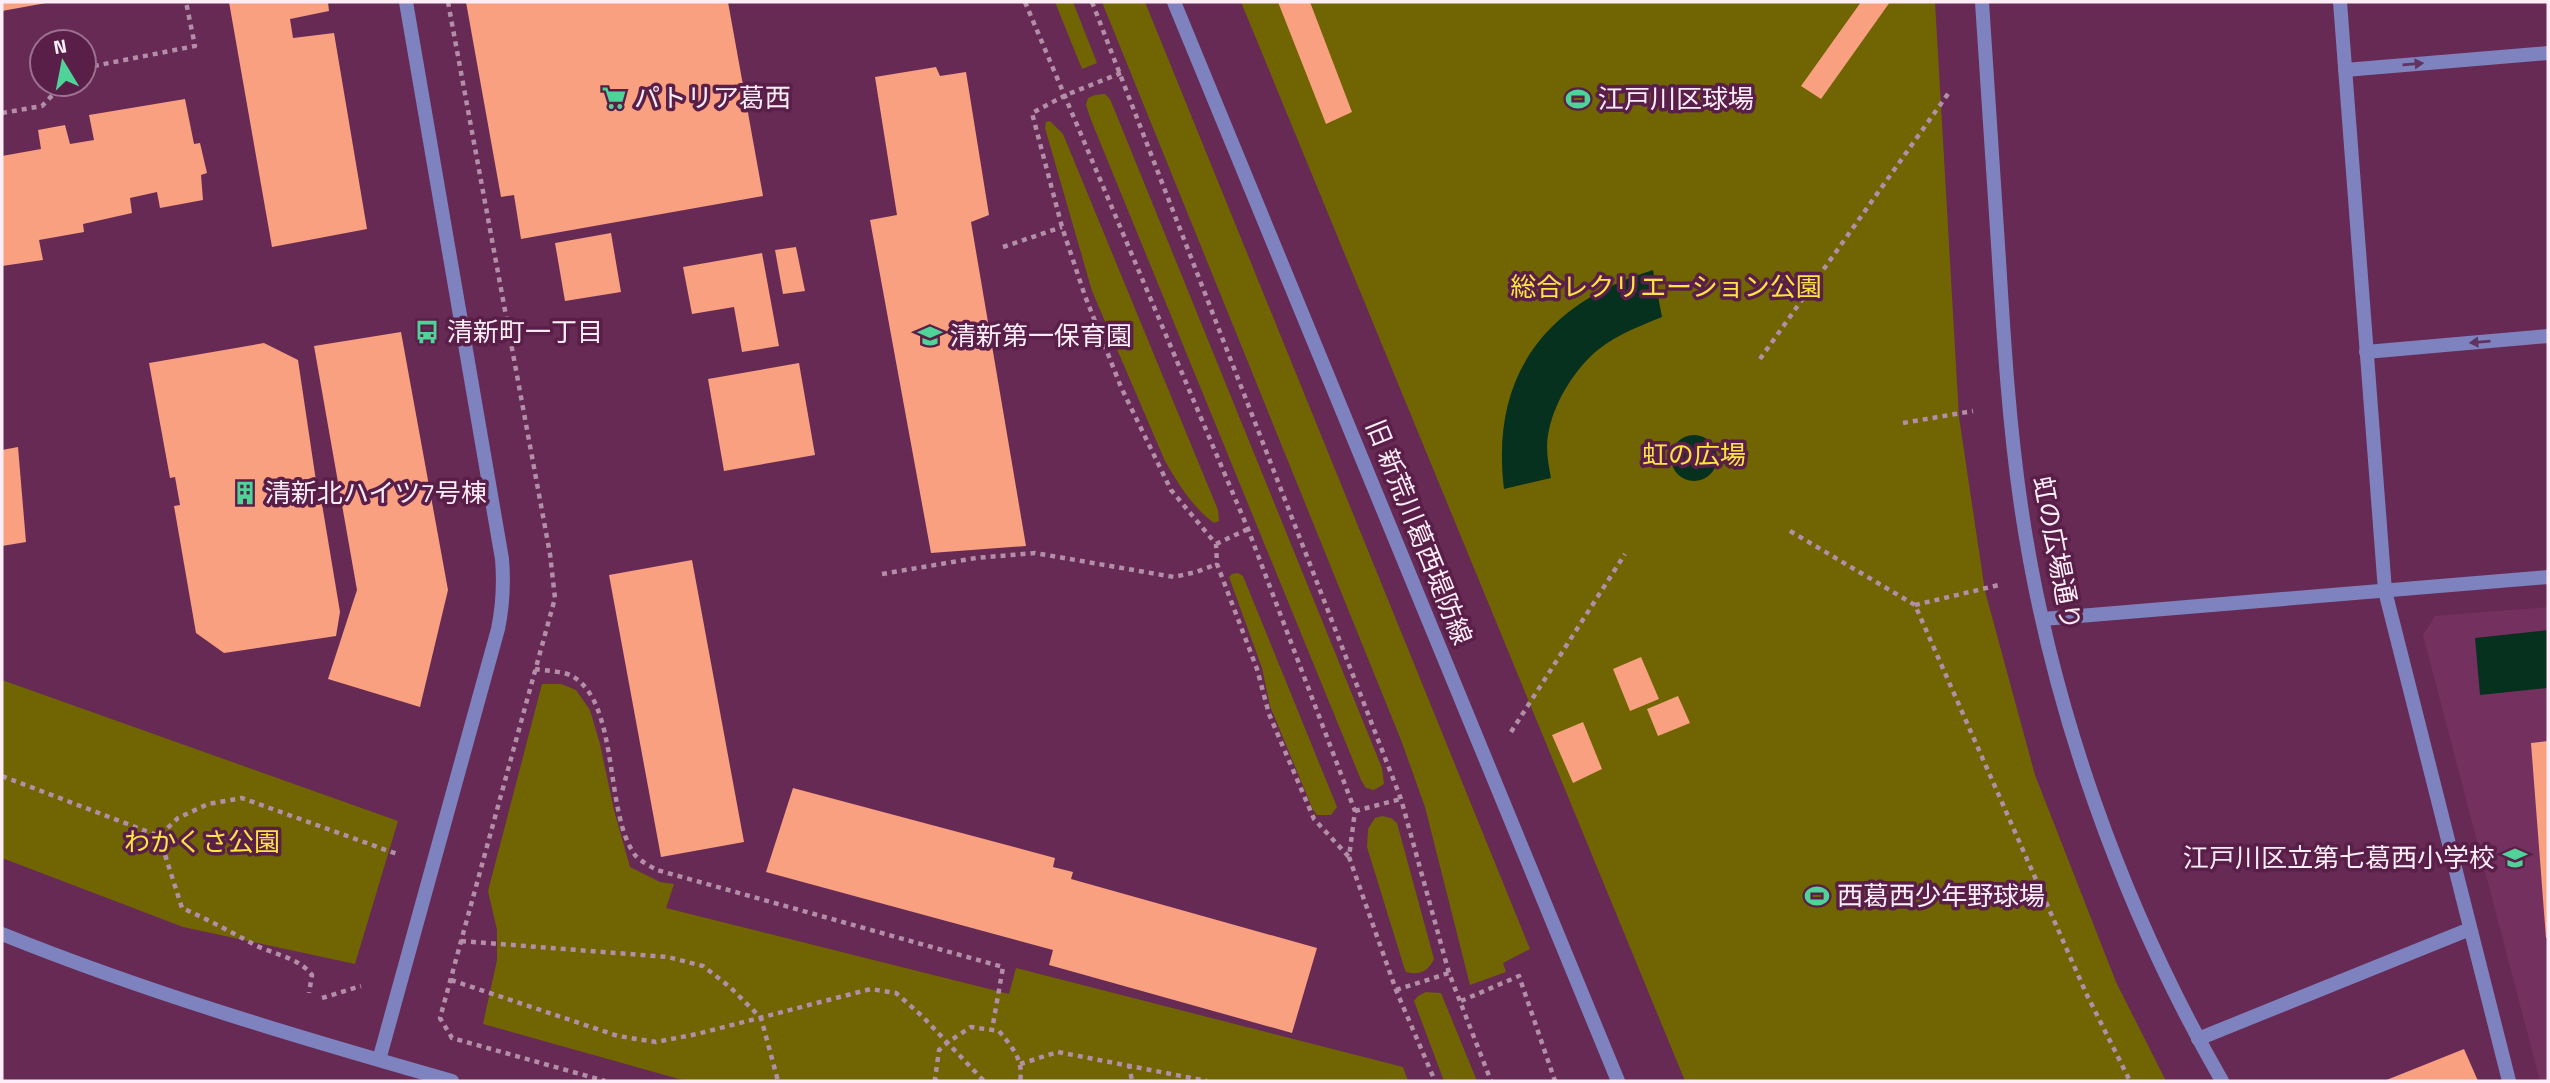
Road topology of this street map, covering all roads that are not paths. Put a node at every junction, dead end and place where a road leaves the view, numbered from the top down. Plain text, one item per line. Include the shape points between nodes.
1 (406, 2) edge
2 (1174, 2) edge
3 (1982, 2) edge
4 (2340, 2) edge
5 (2548, 53) edge
6 (2345, 70) junction
7 (2548, 336) edge
8 (2366, 352) junction
9 (2548, 577) edge
10 (2385, 591) junction
11 (2043, 619) junction
12 (2470, 929) junction
13 (2, 934) edge
14 (2198, 1039) junction
15 (379, 1060) junction
16 (453, 1081) edge
17 (1618, 1081) edge
18 (2222, 1081) edge
19 (2509, 1081) edge

1 - 15 street via 504,581 498,629
2 - 17 street, 旧 新荒川葛西堤防線
3 - 11 street, 虹の広場通り via 2007,397 2021,508
4 - 6 street
6 -> 5 street
6 - 8 street
7 -> 8 street
8 - 10 street
9 - 10 street
10 - 11 street
10 - 12 street
11 - 14 street, 虹の広場通り via 2071,729 2106,835 2148,939
12 - 14 street
12 - 19 street
13 - 15 street via 59,957
14 - 18 street, 虹の広場通り
15 - 16 street

